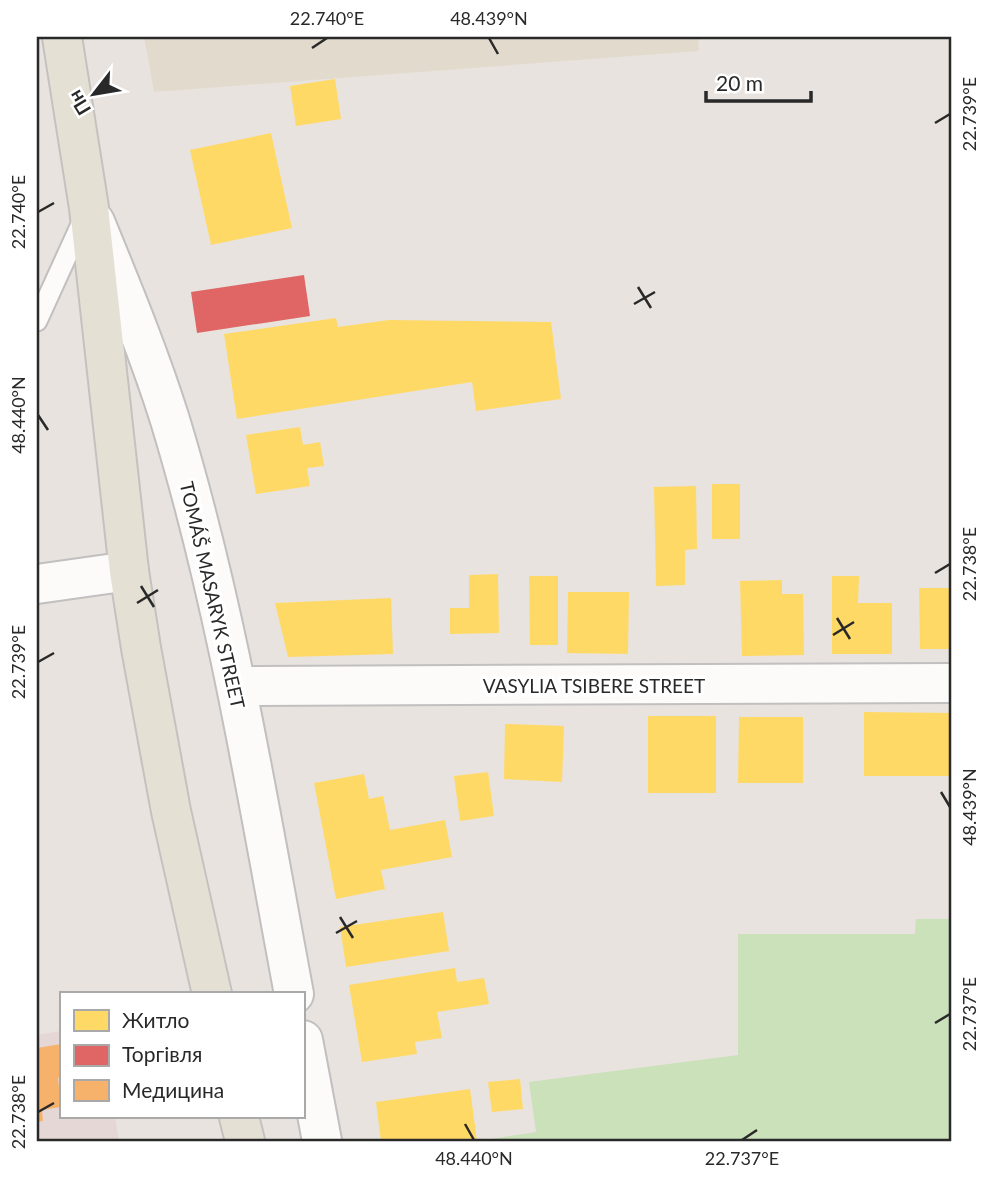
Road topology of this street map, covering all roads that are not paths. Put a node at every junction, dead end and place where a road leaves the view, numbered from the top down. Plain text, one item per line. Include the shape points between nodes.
1 (62, 37) edge
2 (89, 208) junction
3 (37, 321) edge
4 (129, 572) junction
5 (37, 584) edge
6 (952, 683) edge
7 (236, 686) junction
8 (212, 992) edge
9 (294, 992) edge
10 (304, 1045) edge
11 (239, 1118) edge
12 (244, 1141) edge
13 (322, 1141) edge

1 - 2 main road, TOMÁŠ MASARYK STREET
2 - 3 lane
2 - 4 main road, TOMÁŠ MASARYK STREET
2 - 7 street, TOMÁŠ MASARYK STREET via 170,420
4 - 5 street
4 - 8 main road, TOMÁŠ MASARYK STREET via 171,811
6 - 7 street, VASYLIA TSIBERE STREET
7 - 9 street, TOMÁŠ MASARYK STREET
10 - 13 street
11 - 12 main road

